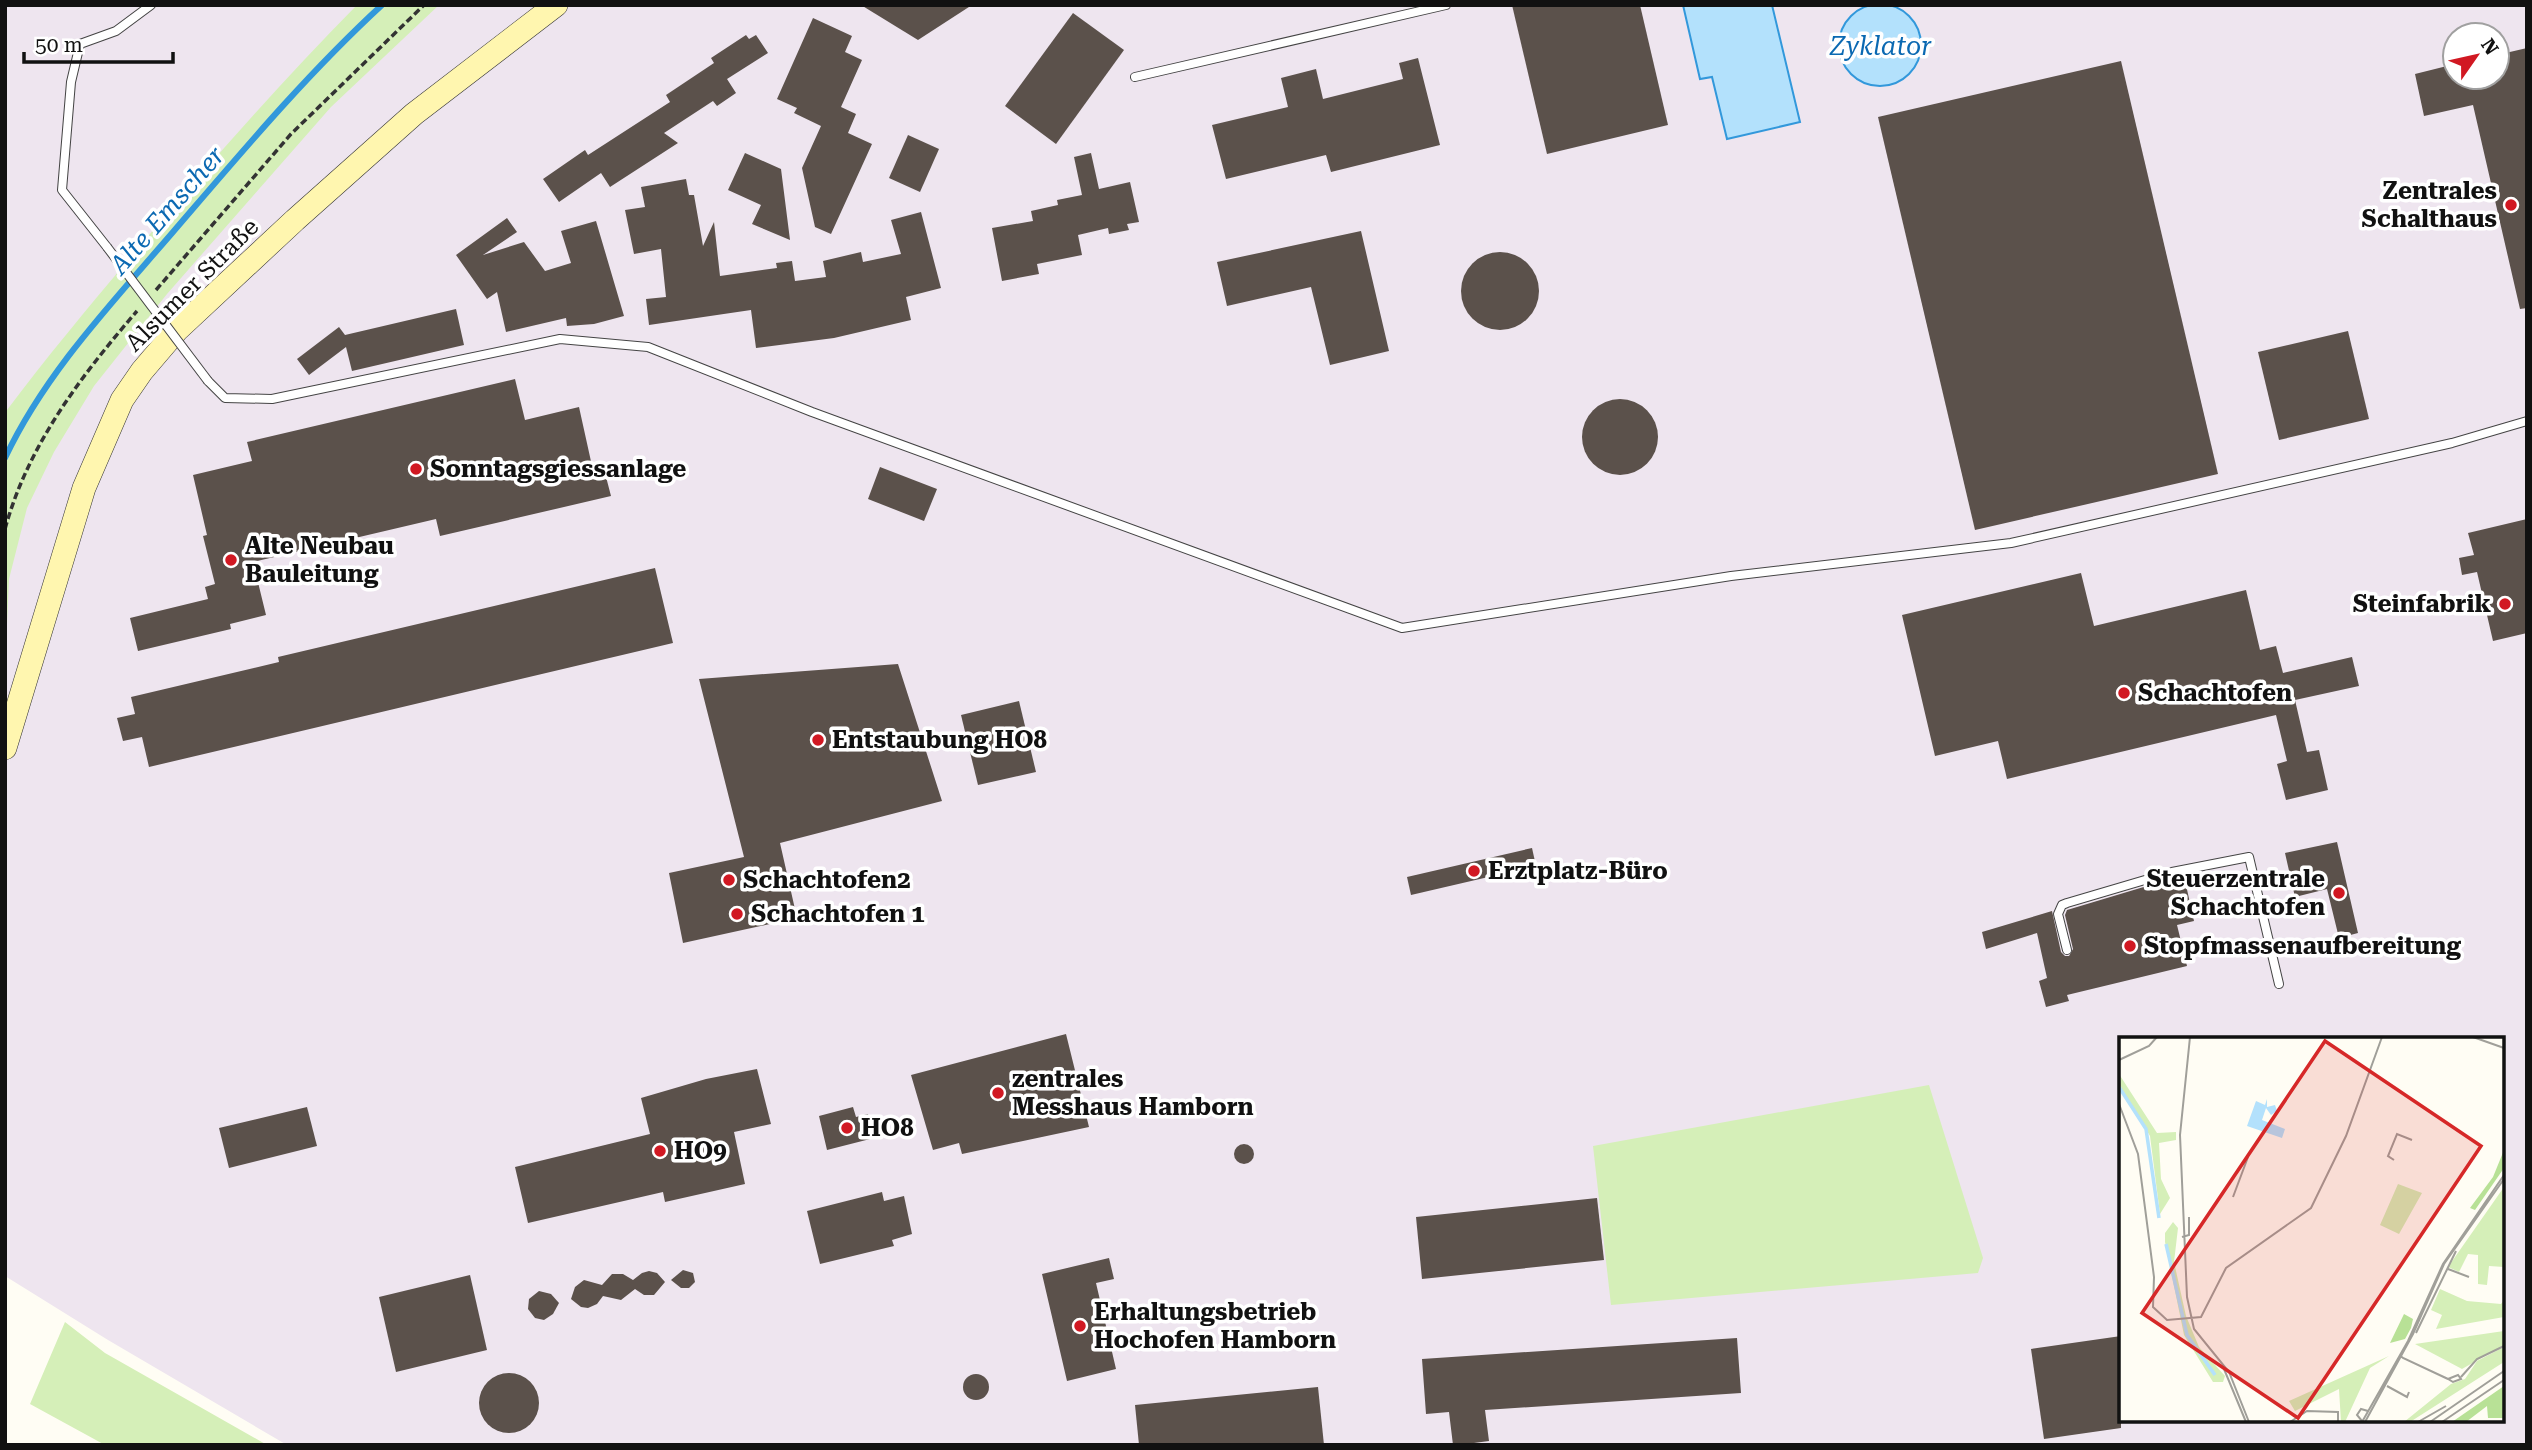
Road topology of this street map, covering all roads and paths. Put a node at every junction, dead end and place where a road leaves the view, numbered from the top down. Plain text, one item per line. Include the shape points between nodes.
1 (151, 5) edge
2 (424, 5) edge
3 (556, 5) edge
4 (1446, 5) edge
5 (1135, 77) dead end
6 (155, 291) dead end
7 (146, 302) dead end
8 (2527, 421) edge
9 (5, 529) edge
10 (5, 748) edge
11 (2067, 950) dead end
12 (2279, 984) dead end

1 - 8 lane, bridge via 116,31 80,44 71,82 62,190 225,398 272,399 560,339 648,347 812,412 1402,628 1731,576 2011,544 2452,443
2 - 6 path via 292,134
3 - 10 street, Alsumer Straße via 414,114 177,330 142,371 122,400 84,488
4 - 5 lane
7 - 9 path via 84,375 47,430
11 - 12 lane via 2058,914 2062,905 2172,872 2249,857

